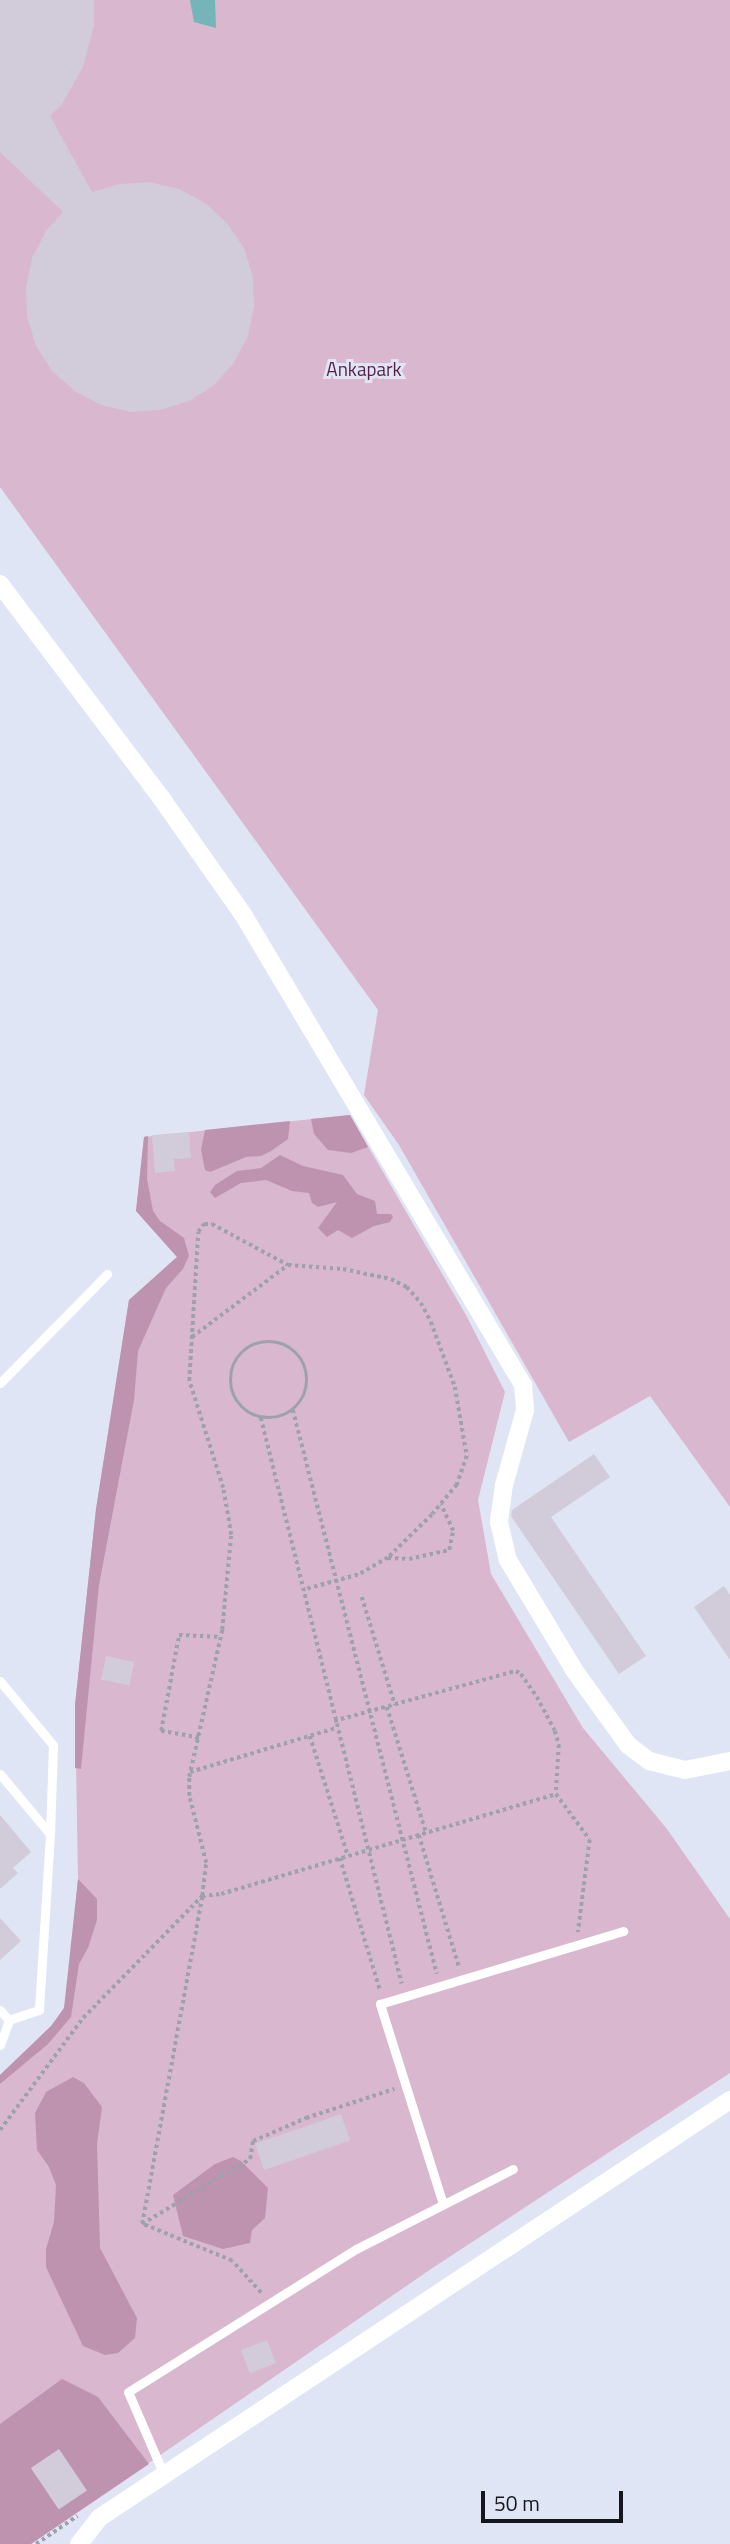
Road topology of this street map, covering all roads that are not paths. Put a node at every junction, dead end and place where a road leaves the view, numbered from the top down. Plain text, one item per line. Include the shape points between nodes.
1 (0, 584) edge
2 (107, 1274) dead end
3 (0, 1383) edge
4 (0, 1681) edge
5 (730, 1760) edge
6 (0, 1774) edge
7 (50, 1834) junction
8 (623, 1931) dead end
9 (0, 2010) edge
10 (9, 2020) junction
11 (0, 2045) edge
12 (730, 2100) edge
13 (513, 2169) dead end
14 (443, 2204) junction
15 (164, 2475) junction
16 (79, 2544) edge

1 - 5 street via 244,916 523,1385 525,1410 499,1522 508,1560 574,1670 628,1745 649,1761 685,1770
2 - 3 lane
4 - 7 lane via 52,1745
6 - 7 lane
7 - 10 lane via 39,2010
8 - 14 lane via 380,2004
9 - 10 lane
10 - 11 lane
12 - 15 street
13 - 14 lane
14 - 15 lane via 356,2249 128,2392
15 - 16 street via 99,2518

